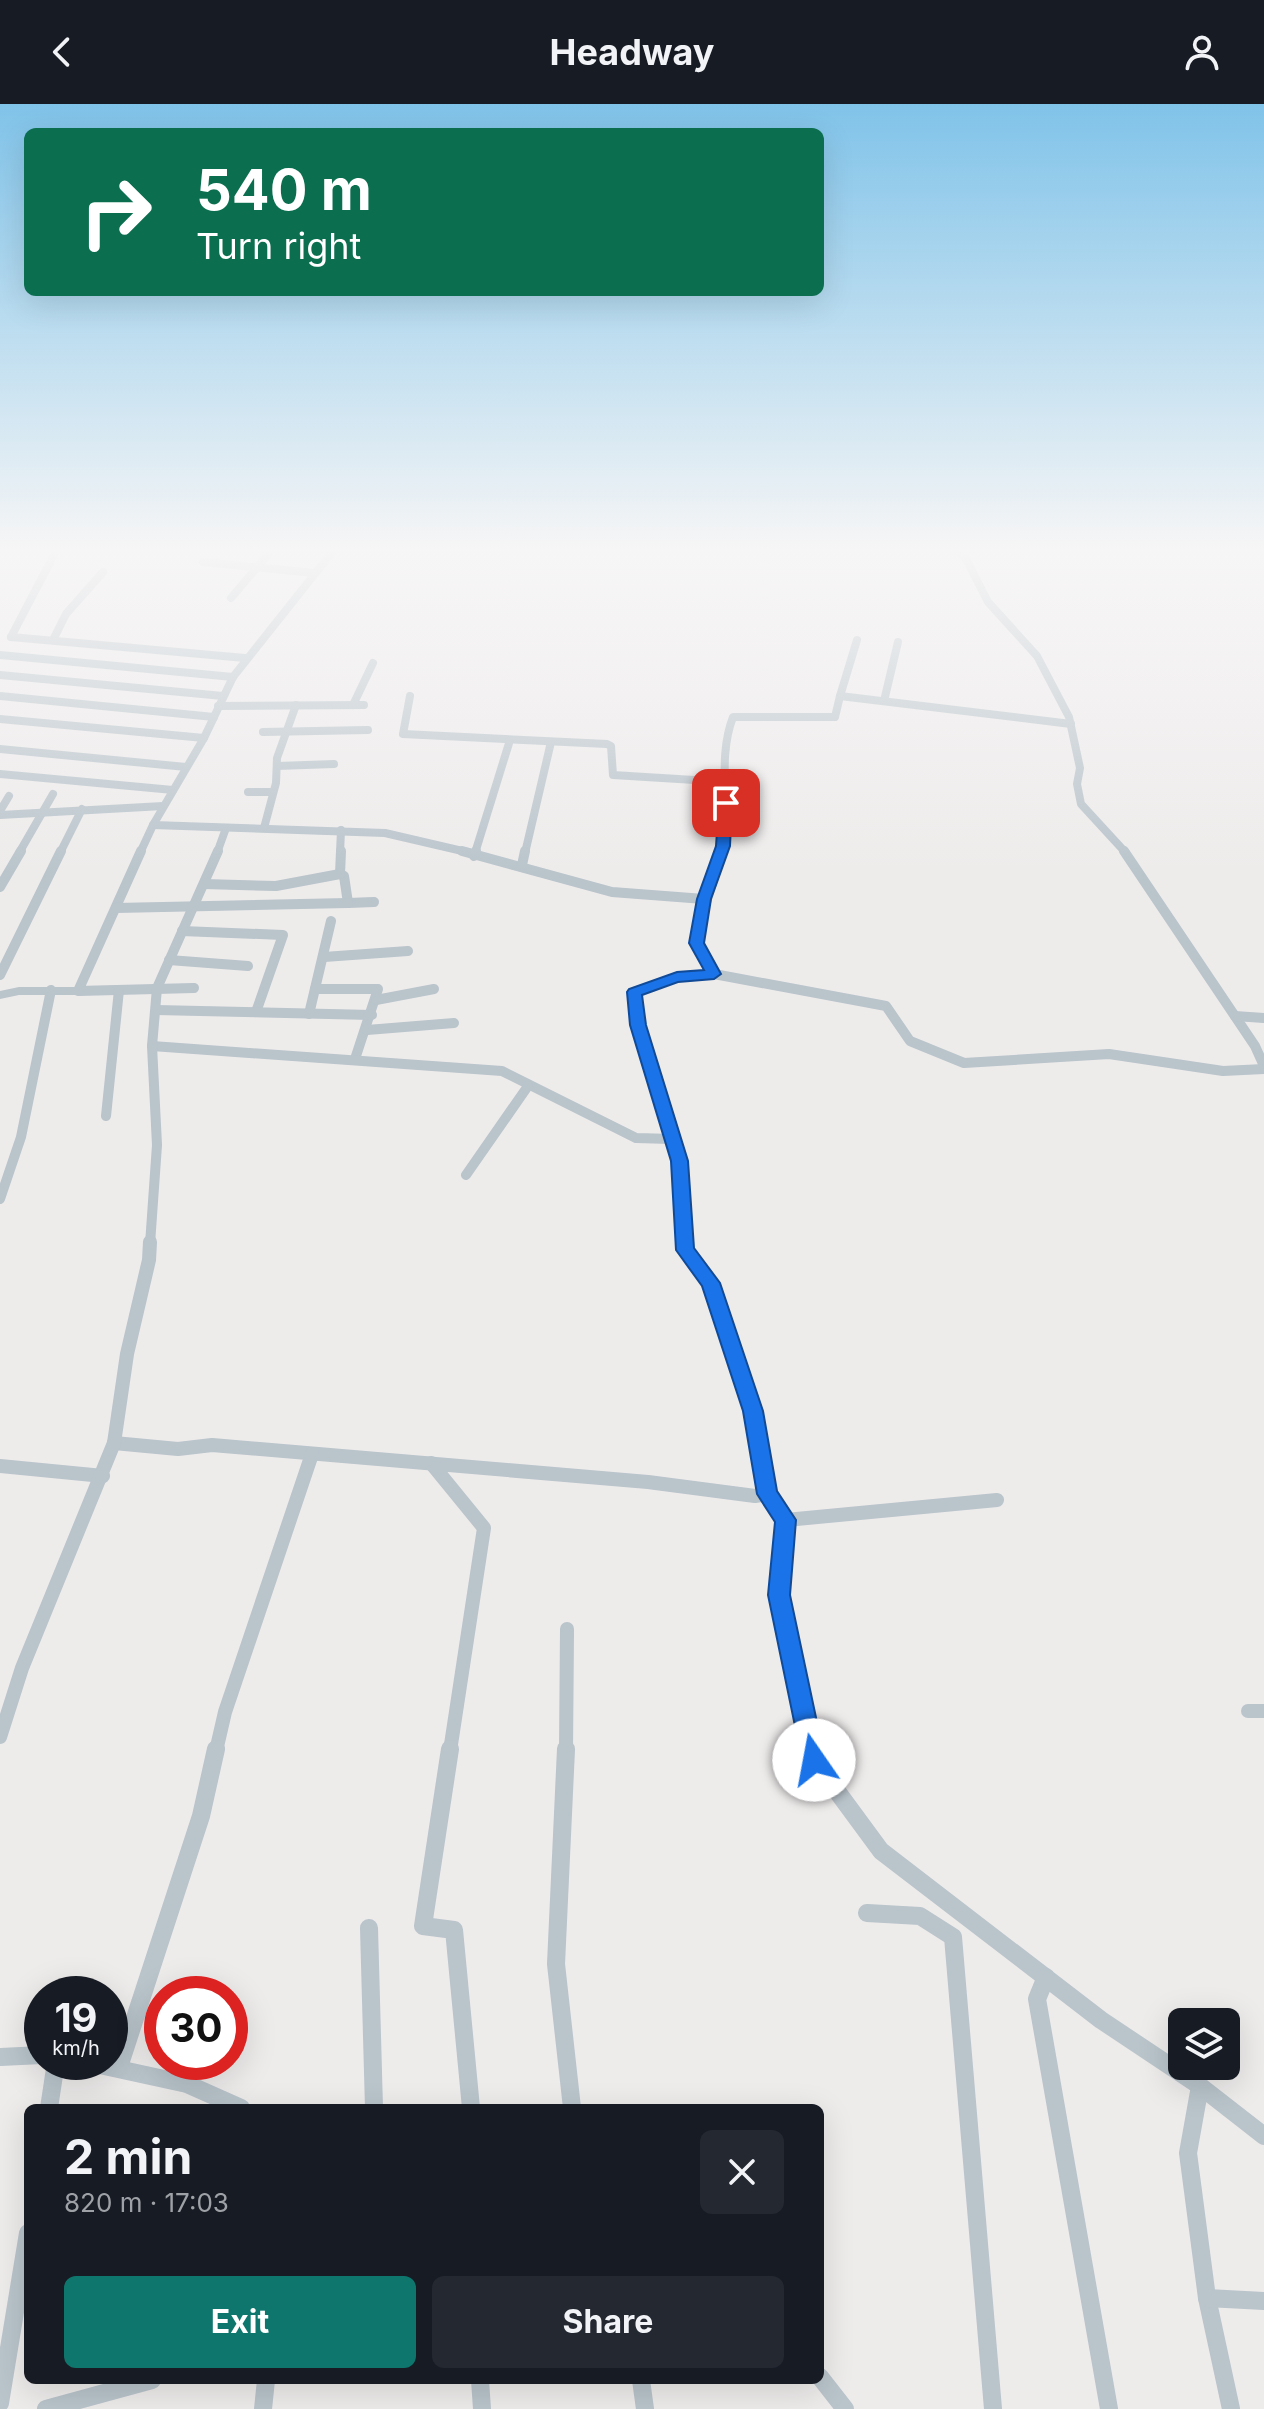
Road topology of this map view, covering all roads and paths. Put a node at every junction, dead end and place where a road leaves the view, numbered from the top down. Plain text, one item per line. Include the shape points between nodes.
1 (245, 658) edge
2 (38, 659) edge
3 (851, 659) edge
4 (894, 659) edge
5 (1038, 659) edge
6 (373, 663) dead end
7 (0, 673) edge
8 (233, 677) junction
9 (0, 696) edge
10 (410, 696) dead end
11 (840, 696) junction
12 (221, 701) junction
13 (884, 701) junction
14 (296, 705) junction
15 (353, 705) junction
16 (364, 705) dead end
17 (214, 717) junction
18 (0, 719) edge
19 (1071, 724) junction
20 (368, 730) dead end
21 (287, 731) junction
22 (263, 732) dead end
23 (204, 738) junction
24 (510, 740) junction
25 (551, 742) junction
26 (0, 749) edge
27 (334, 764) dead end
28 (277, 766) junction
29 (186, 767) junction
30 (0, 774) edge
31 (727, 782) junction
32 (173, 790) junction
33 (248, 792) dead end
34 (273, 792) junction
35 (53, 794) dead end
36 (9, 796) dead end
37 (163, 806) junction
38 (82, 809) junction
39 (0, 813) edge
40 (43, 813) junction
41 (153, 825) junction
42 (226, 828) junction
43 (264, 828) junction
44 (341, 830) junction
45 (474, 856) junction
46 (522, 865) junction
47 (340, 874) junction
48 (204, 884) junction
49 (0, 887) edge
50 (704, 899) junction
51 (374, 902) dead end
52 (348, 903) junction
53 (193, 907) junction
54 (116, 908) junction
55 (331, 921) dead end
56 (182, 931) junction
57 (408, 951) dead end
58 (324, 957) junction
59 (169, 960) junction
60 (248, 966) dead end
61 (714, 974) junction
62 (0, 975) edge
63 (157, 988) junction
64 (194, 988) dead end
65 (315, 989) junction
66 (434, 989) dead end
67 (51, 990) junction
68 (119, 990) junction
69 (78, 991) junction
70 (0, 995) edge
71 (376, 1000) junction
72 (156, 1010) junction
73 (256, 1012) junction
74 (309, 1014) junction
75 (372, 1015) junction
76 (1235, 1016) junction
77 (1264, 1018) edge
78 (454, 1023) dead end
79 (367, 1030) junction
80 (152, 1046) junction
81 (355, 1059) junction
82 (1264, 1068) edge
83 (528, 1086) junction
84 (106, 1116) dead end
85 (672, 1139) junction
86 (466, 1175) dead end
87 (0, 1199) edge
88 (114, 1443) junction
89 (312, 1454) junction
90 (431, 1463) junction
91 (0, 1466) edge
92 (103, 1476) junction
93 (768, 1494) junction
94 (997, 1500) dead end
95 (786, 1520) junction
96 (567, 1629) dead end
97 (0, 1737) edge
98 (867, 1913) dead end
99 (369, 1928) dead end
100 (1046, 1977) junction
101 (128, 2039) edge
102 (24, 2056) edge
103 (0, 2057) edge
104 (128, 2070) edge
105 (53, 2080) edge
106 (1200, 2086) junction
107 (50, 2104) edge
108 (235, 2104) edge
109 (374, 2104) edge
110 (471, 2104) edge
111 (572, 2104) edge
112 (1264, 2136) edge
113 (24, 2257) edge
114 (1207, 2298) junction
115 (1264, 2301) edge
116 (824, 2382) edge
117 (141, 2384) edge
118 (266, 2384) edge
119 (480, 2384) edge
120 (642, 2384) edge
121 (0, 2403) edge
122 (81, 2405) edge
123 (46, 2409) edge
124 (263, 2409) edge
125 (482, 2409) edge
126 (645, 2409) edge
127 (845, 2409) edge
128 (993, 2409) edge
129 (1109, 2409) edge
130 (1231, 2409) edge

1 - 8 street
2 - 8 street
3 - 11 street
4 - 13 street
5 - 19 street
6 - 15 street
7 - 12 street
8 - 12 street
9 - 17 street
10 - 24 street via 403,734
11 - 13 street
11 - 31 street via 835,717 733,717 723,753
12 - 14 street
12 - 17 street
13 - 19 street
14 - 15 street
14 - 21 street
15 - 16 street
17 - 23 street
18 - 23 street
19 - 76 street via 1081,804 1121,846
20 - 21 street
21 - 22 street
21 - 28 street
23 - 29 street
24 - 25 street
24 - 45 street
25 - 31 street via 610,745 613,775
25 - 46 street
26 - 29 street
27 - 28 street
28 - 34 street
29 - 32 street
30 - 32 street
31 - 50 street via 723,846
32 - 37 street
33 - 34 street
34 - 43 street
35 - 40 street
36 - 39 street
37 - 38 street
37 - 41 street
38 - 40 street
38 - 62 street
39 - 40 street
40 - 49 street
41 - 42 street
41 - 54 street
42 - 43 street
42 - 48 street
43 - 44 street
44 - 45 street via 385,833
44 - 47 street
45 - 46 street
46 - 50 street via 612,892
47 - 48 street via 276,886
47 - 52 street
48 - 53 street
50 - 61 street via 697,943
51 - 52 street
52 - 53 street
53 - 54 street
53 - 56 street
54 - 69 street
55 - 58 street
56 - 59 street
56 - 73 street via 283,935
57 - 58 street
58 - 65 street
59 - 60 street
59 - 63 street
61 - 82 street via 886,1006 910,1041 964,1063 1109,1054 1223,1071
61 - 85 street via 677,977 634,992 638,1025
63 - 64 street
63 - 68 street
63 - 72 street
65 - 71 street via 375,987
65 - 74 street
66 - 71 street
67 - 69 street
67 - 70 street
67 - 87 street via 21,1137
68 - 69 street
68 - 84 street
71 - 75 street
72 - 73 street
72 - 80 street
73 - 74 street
74 - 75 street
75 - 79 street
76 - 77 street
76 - 82 street
78 - 79 street
79 - 81 street
80 - 81 street
80 - 88 street via 157,1145 149,1260
81 - 83 street via 502,1071
83 - 85 street via 636,1138
83 - 86 street
85 - 93 street via 679,1161 685,1250 710,1283 753,1411
88 - 89 street
88 - 92 street
89 - 90 street
89 - 101 street via 225,1712 201,1816
90 - 93 street
90 - 110 street via 484,1528 423,1926 454,1930
91 - 92 street
92 - 97 street via 22,1668
93 - 95 street
94 - 95 street
95 - 100 street via 779,1595 814,1760 881,1851
96 - 111 street via 569,1697 556,1964
98 - 128 street via 920,1916 953,1937
99 - 109 street
100 - 106 street
100 - 129 street via 1037,1999
102 - 103 street
104 - 108 street
105 - 107 street
106 - 112 street
106 - 114 street via 1188,2153
113 - 121 street
114 - 115 street
114 - 130 street
116 - 127 street
117 - 122 street
118 - 124 street
119 - 125 street
120 - 126 street
122 - 123 street

